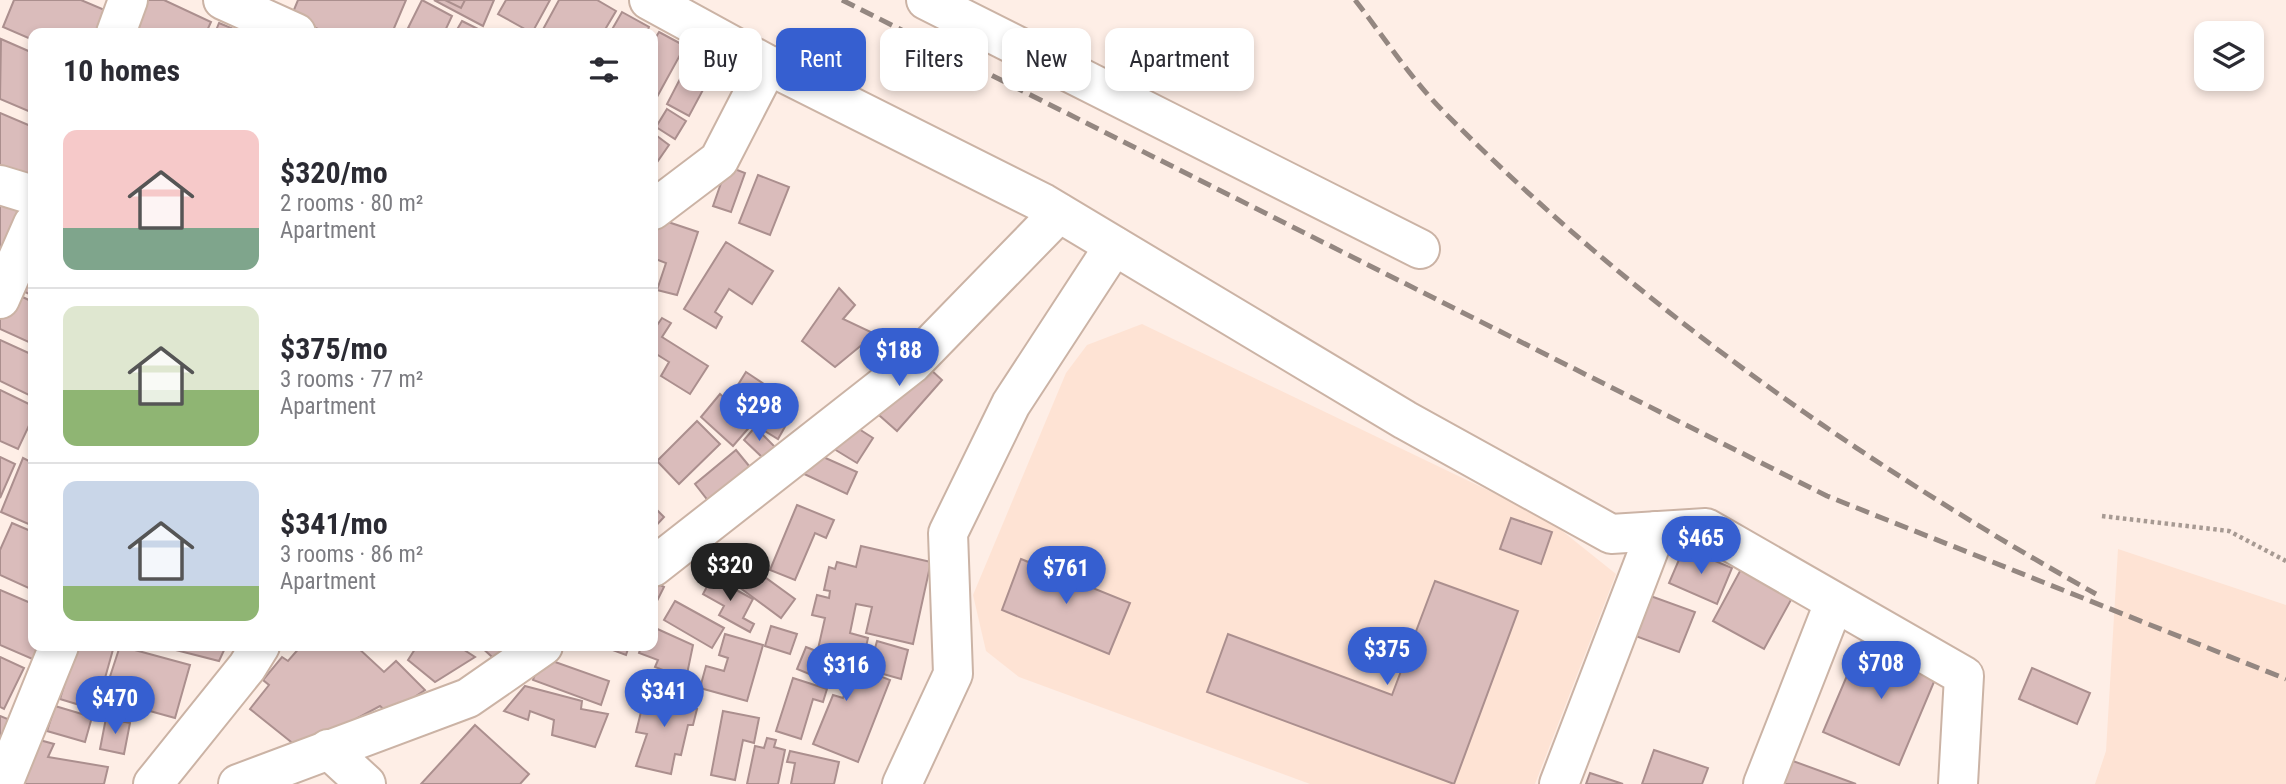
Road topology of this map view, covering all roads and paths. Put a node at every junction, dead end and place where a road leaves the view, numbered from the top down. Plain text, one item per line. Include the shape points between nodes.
1 (128, 0) edge
2 (223, 0) edge
3 (649, 0) edge
4 (926, 0) edge
5 (118, 28) edge
6 (282, 28) edge
7 (768, 65) junction
8 (0, 185) edge
9 (28, 193) edge
10 (660, 197) edge
11 (1059, 213) junction
12 (28, 235) edge
13 (1114, 246) junction
14 (1420, 249) dead end
15 (0, 299) edge
16 (2102, 516) dead end
17 (1656, 531) junction
18 (2286, 561) edge
19 (658, 563) edge
20 (1834, 603) junction
21 (57, 651) edge
22 (257, 651) edge
23 (536, 651) edge
24 (328, 749) junction
25 (4, 784) edge
26 (152, 784) edge
27 (238, 784) edge
28 (366, 784) edge
29 (902, 784) edge
30 (1559, 784) edge
31 (1763, 784) edge
32 (1958, 784) edge

1 - 5 street
2 - 6 street
3 - 7 street
4 - 14 street
7 - 10 street via 719,160
7 - 11 street
8 - 9 street
11 - 13 street
11 - 19 street via 912,364
12 - 15 street
13 - 17 street via 1405,420 1611,534
13 - 29 street via 1011,404 948,533 953,674
16 - 18 path via 2229,531
17 - 20 street via 1706,528
17 - 30 street
20 - 31 street
20 - 32 street via 1964,677
21 - 25 street
22 - 26 street
23 - 24 street via 468,698
24 - 27 street
24 - 28 street

